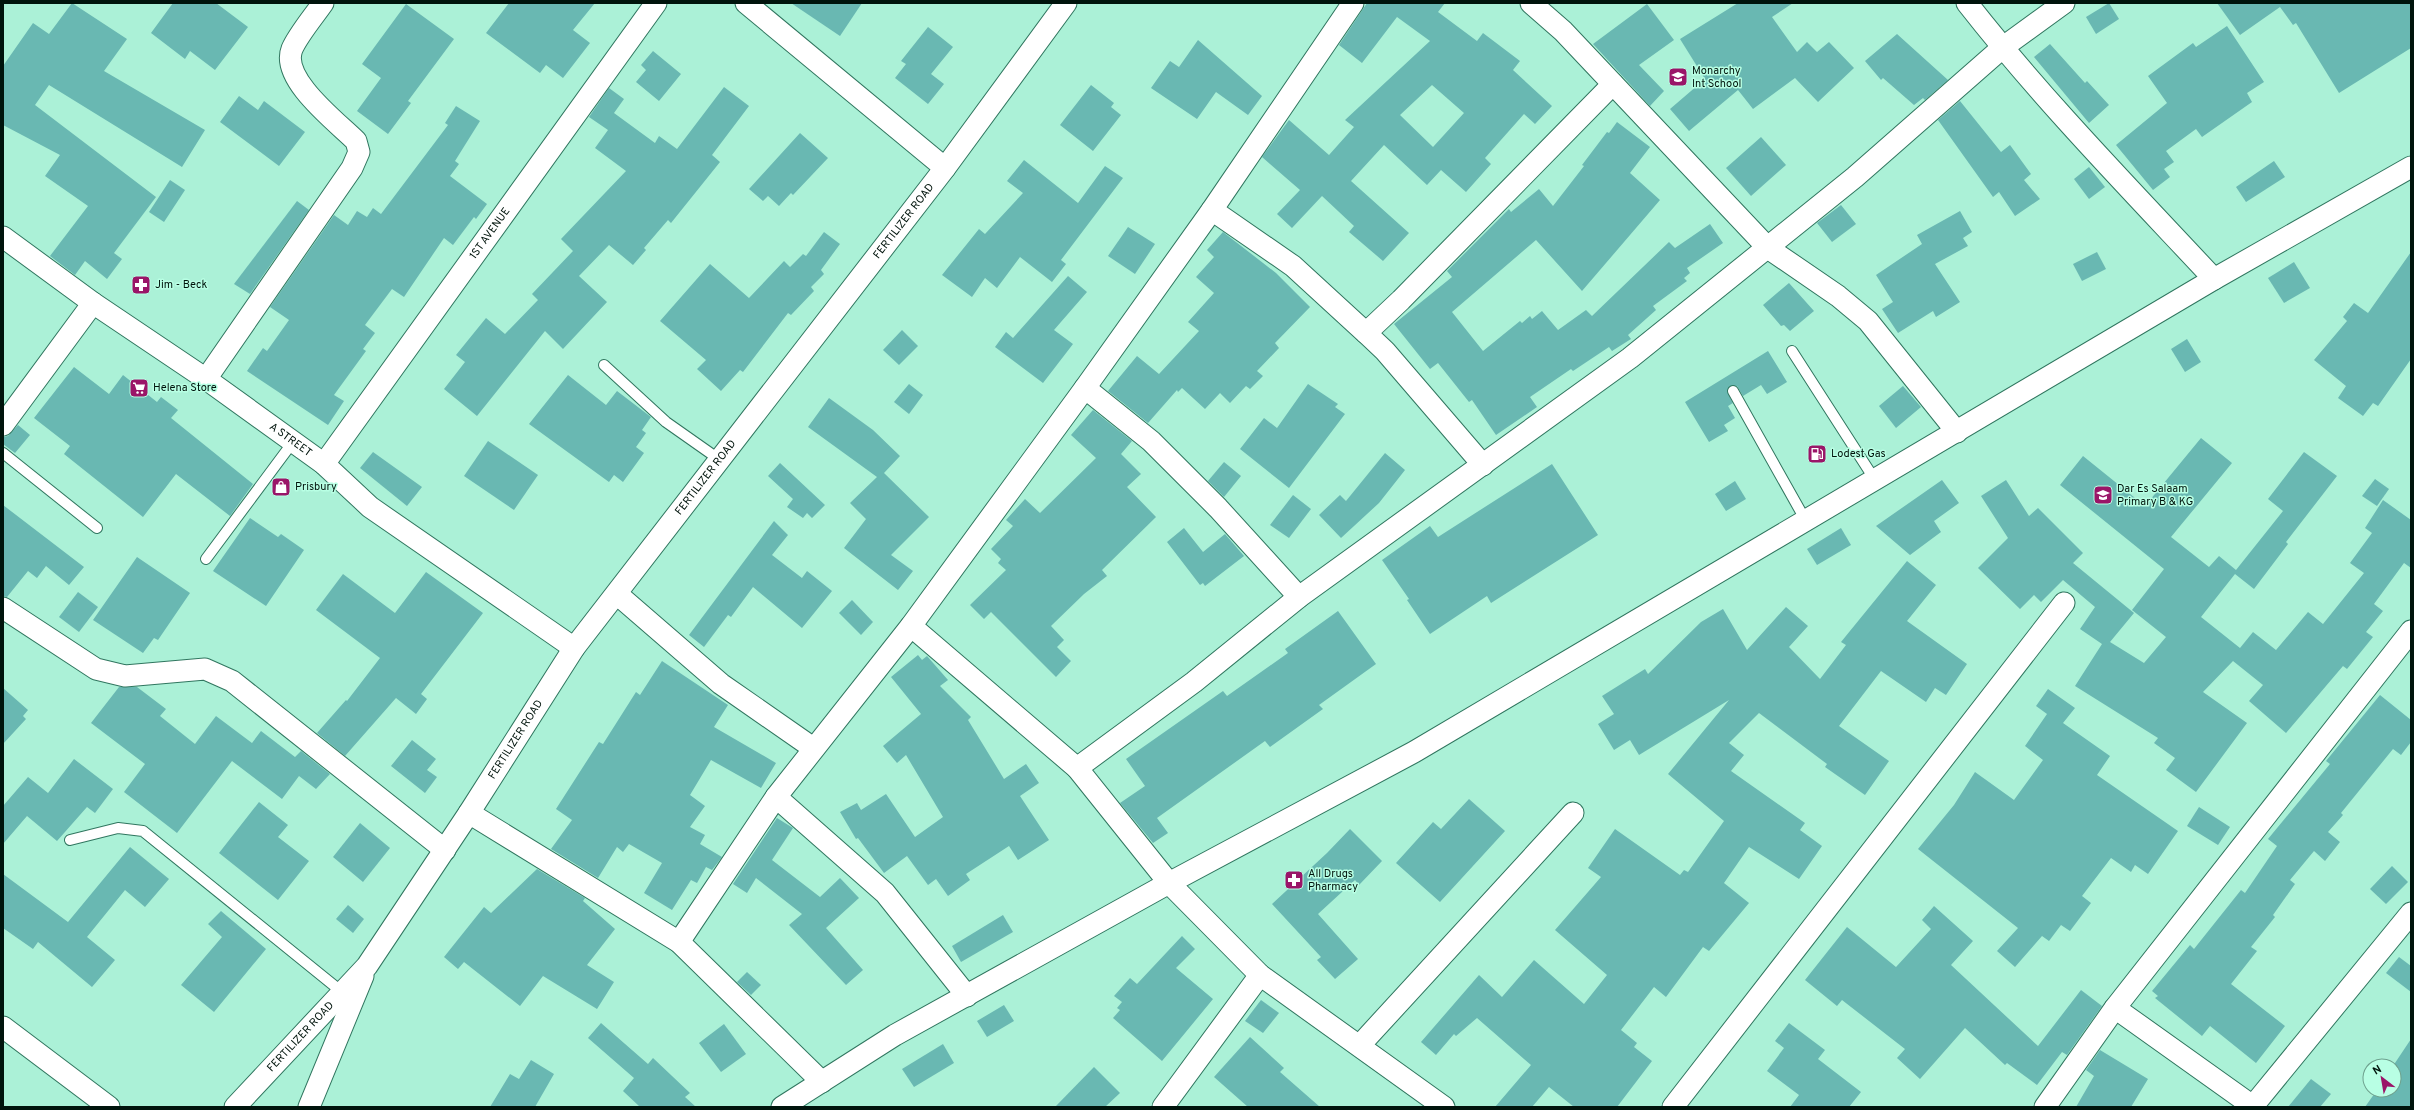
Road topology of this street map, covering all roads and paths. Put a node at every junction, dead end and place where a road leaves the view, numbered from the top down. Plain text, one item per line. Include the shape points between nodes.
1 (323, 3) edge
2 (656, 3) edge
3 (746, 3) edge
4 (1066, 3) edge
5 (1353, 3) edge
6 (1531, 3) edge
7 (1967, 3) edge
8 (2064, 3) edge
9 (2002, 48) junction
10 (1613, 84) junction
11 (2411, 167) edge
12 (945, 168) junction
13 (1212, 210) junction
14 (3, 237) edge
15 (1768, 248) junction
16 (2214, 279) junction
17 (93, 303) junction
18 (1366, 333) junction
19 (1792, 351) dead end
20 (604, 364) dead end
21 (206, 379) junction
22 (1086, 388) junction
23 (1733, 391) dead end
24 (3, 425) edge
25 (1957, 432) junction
26 (293, 442) junction
27 (3, 453) edge
28 (720, 460) junction
29 (324, 464) junction
30 (1483, 465) junction
31 (1876, 480) junction
32 (1806, 520) junction
33 (97, 528) dead end
34 (206, 559) dead end
35 (617, 594) junction
36 (1299, 597) junction
37 (2064, 604) dead end
38 (3, 608) edge
39 (911, 626) junction
40 (2409, 637) edge
41 (574, 648) junction
42 (813, 748) junction
43 (1077, 768) junction
44 (776, 797) junction
45 (469, 813) junction
46 (1573, 813) dead end
47 (70, 840) dead end
48 (445, 850) junction
49 (1169, 883) junction
50 (2411, 913) edge
51 (679, 942) junction
52 (367, 966) junction
53 (1260, 975) junction
54 (342, 992) junction
55 (967, 996) junction
56 (2115, 1008) junction
57 (3, 1027) edge
58 (1360, 1045) junction
59 (822, 1082) junction
60 (2253, 1106) edge
61 (109, 1107) edge
62 (235, 1107) edge
63 (309, 1107) edge
64 (782, 1107) edge
65 (1163, 1107) edge
66 (1444, 1107) edge
67 (1673, 1107) edge
68 (2045, 1107) edge

1 - 21 street via 291,50 293,72 303,88 356,141 359,152 352,168
2 - 29 street, 1ST AVENUE
3 - 12 street
4 - 12 street, FERTILIZER ROAD
5 - 13 street
6 - 10 street
7 - 9 street
8 - 9 street
9 - 15 street via 1855,177
9 - 16 street
10 - 15 street
10 - 18 street
11 - 16 street
12 - 28 street, FERTILIZER ROAD
13 - 18 street via 1293,266
13 - 22 street
14 - 17 street, A STREET
15 - 25 street via 1838,296 1868,321
15 - 30 street via 1630,358
16 - 25 street
17 - 21 street, A STREET
17 - 24 street
18 - 30 street via 1385,350
19 - 31 lane
20 - 28 lane via 666,422
21 - 26 street, A STREET
22 - 36 street via 1151,441 1218,508
22 - 39 street
23 - 32 lane
25 - 31 street
26 - 29 street, A STREET
26 - 34 lane
27 - 33 lane
28 - 35 street, FERTILIZER ROAD
29 - 41 street, A STREET via 370,507
30 - 36 street
31 - 32 street
32 - 49 street via 1414,752
35 - 41 street, FERTILIZER ROAD
35 - 42 street via 721,684
36 - 43 street via 1194,682
37 - 67 street
38 - 48 street via 96,669 125,676 205,669 232,680
39 - 42 street
39 - 43 street
40 - 56 street
41 - 45 street, FERTILIZER ROAD
42 - 44 street
43 - 49 street
44 - 51 street
44 - 55 street via 884,893
45 - 48 street, FERTILIZER ROAD
45 - 51 street
46 - 58 street
47 - 54 lane via 118,828 143,831
48 - 52 street, FERTILIZER ROAD
49 - 53 street
49 - 55 street
50 - 60 street
51 - 59 street
52 - 54 street, FERTILIZER ROAD
52 - 63 street, FERTILIZER ROAD
53 - 58 street
53 - 65 street
54 - 62 street, FERTILIZER ROAD
55 - 59 street via 895,1035
56 - 60 street
56 - 68 street
57 - 61 street
58 - 66 street
59 - 64 street

